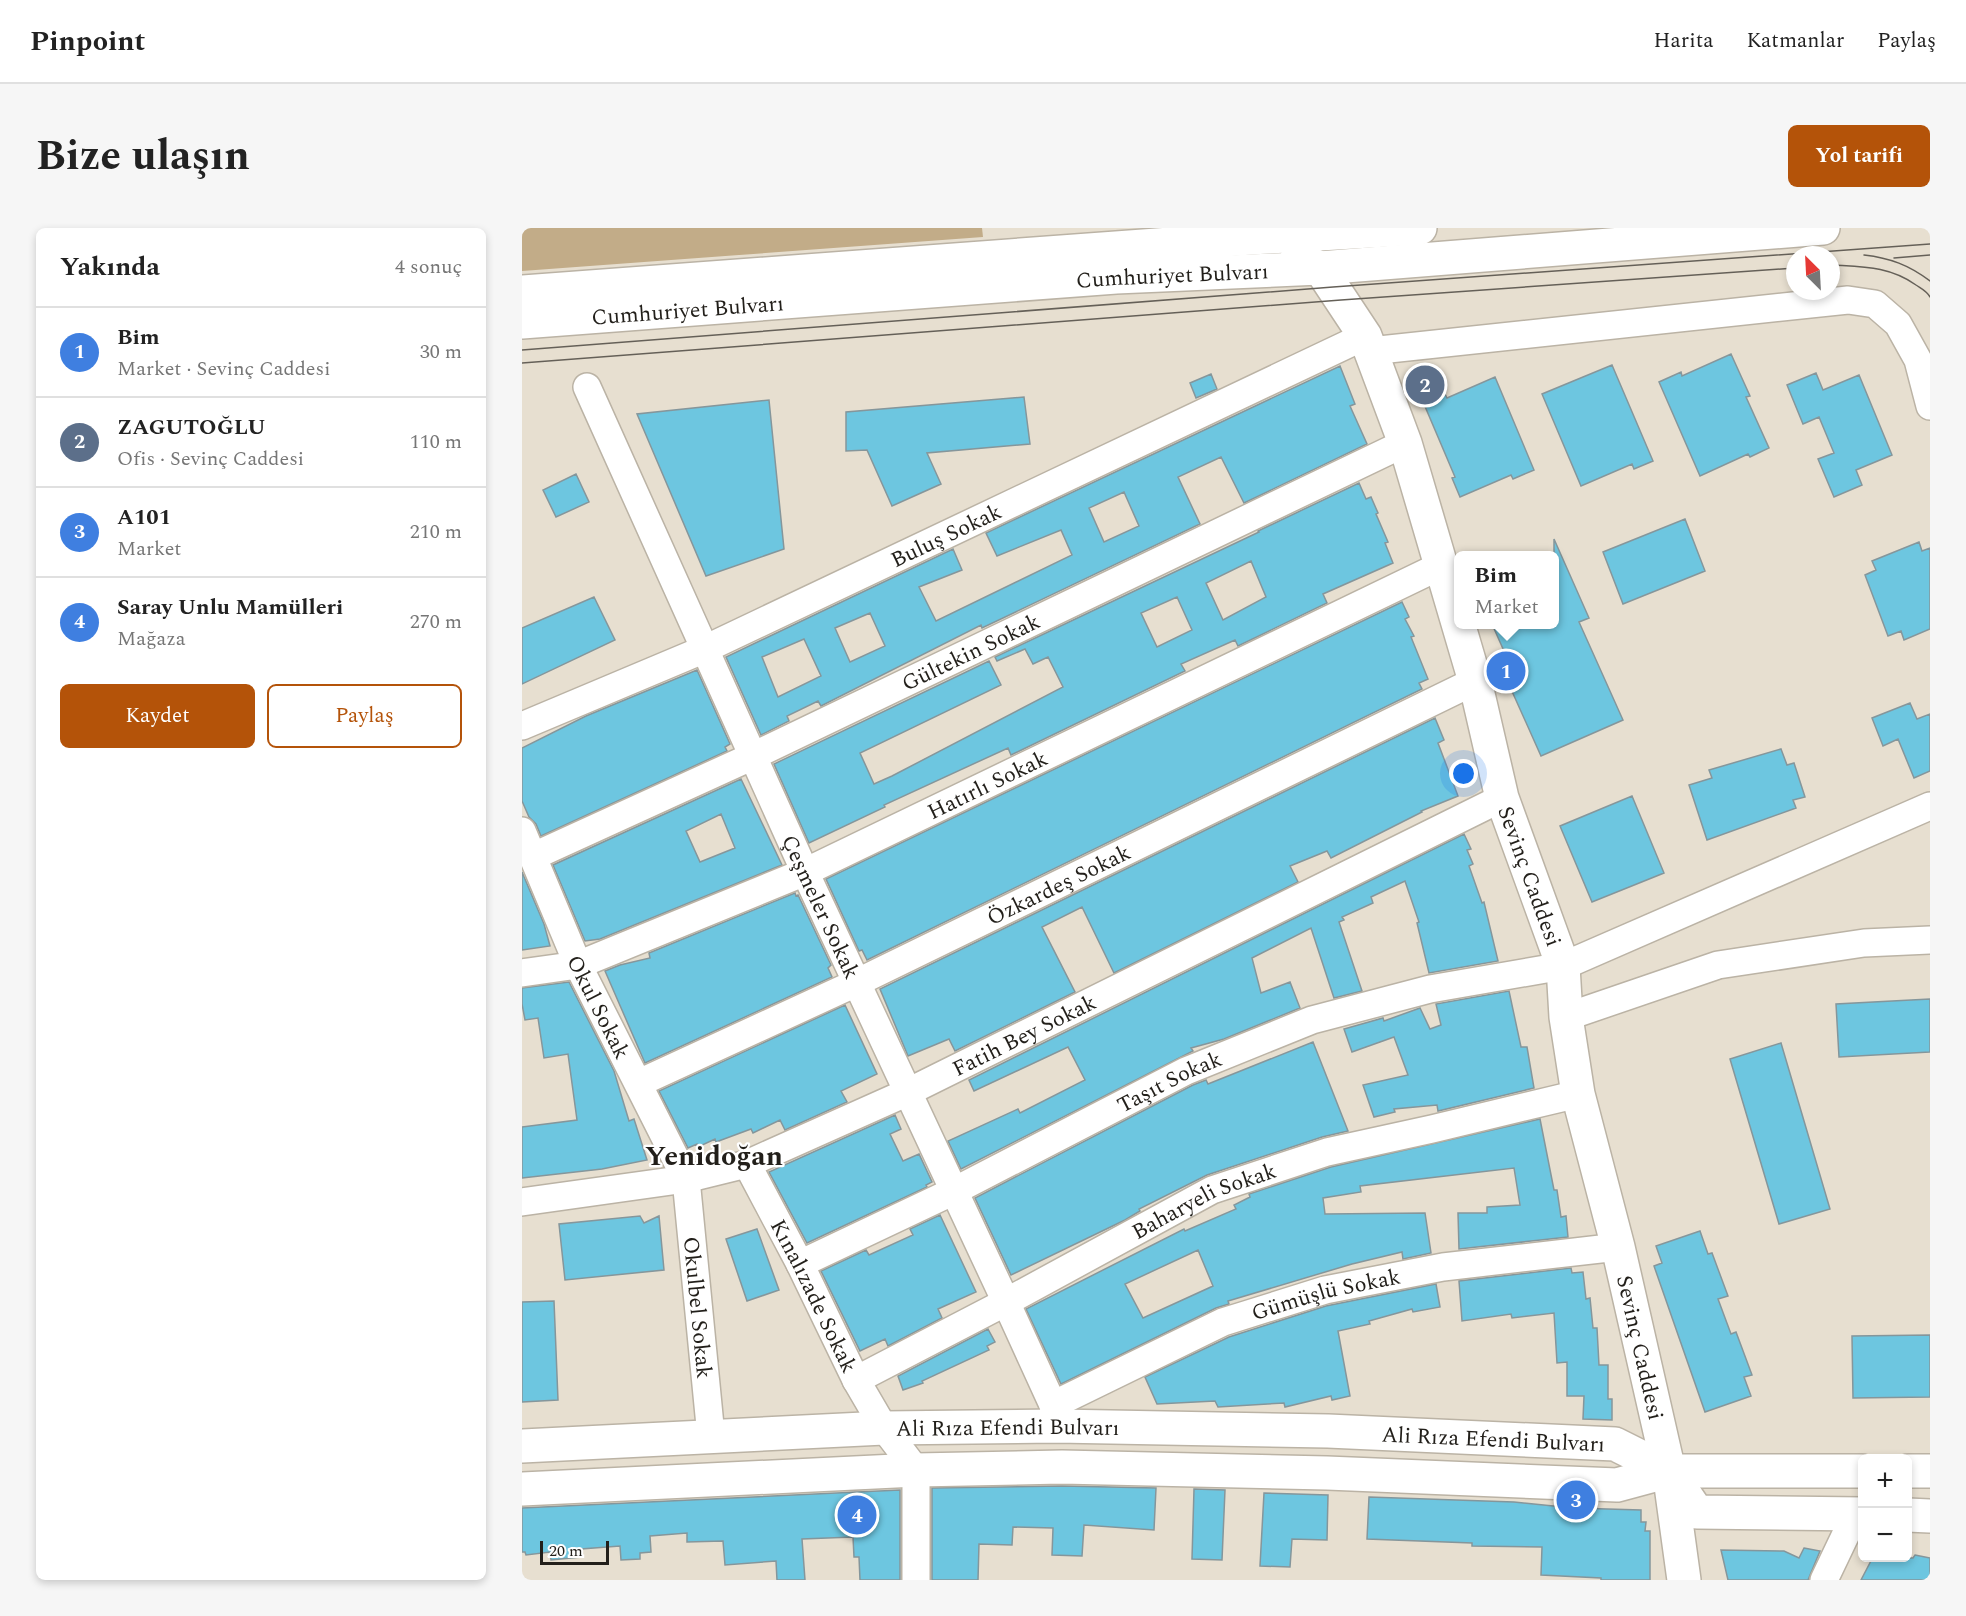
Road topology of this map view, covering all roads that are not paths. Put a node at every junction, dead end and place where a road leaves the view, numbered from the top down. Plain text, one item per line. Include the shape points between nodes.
1 (1420, 228) edge
2 (1823, 228) edge
3 (1251, 233) edge
4 (1320, 268) junction
5 (522, 291) edge
6 (522, 322) edge
7 (1367, 343) junction
8 (587, 387) dead end
9 (1930, 406) edge
10 (1405, 443) junction
11 (1440, 566) junction
12 (1454, 612) edge
13 (1459, 629) edge
14 (705, 649) junction
15 (1475, 681) junction
16 (522, 726) edge
17 (753, 756) junction
18 (1502, 798) junction
19 (1930, 806) edge
20 (522, 831) edge
21 (534, 856) junction
22 (805, 872) junction
23 (1930, 940) edge
24 (579, 965) junction
25 (1563, 966) junction
26 (522, 973) edge
27 (856, 983) junction
28 (1566, 1017) junction
29 (639, 1083) junction
30 (908, 1092) junction
31 (1578, 1094) junction
32 (747, 1164) junction
33 (687, 1179) junction
34 (954, 1191) junction
35 (522, 1202) edge
36 (1618, 1247) junction
37 (800, 1264) junction
38 (1006, 1302) junction
39 (856, 1380) junction
40 (1055, 1415) junction
41 (884, 1428) junction
42 (711, 1436) junction
43 (522, 1446) edge
44 (916, 1470) junction
45 (1669, 1471) junction
46 (1858, 1471) edge
47 (522, 1489) edge
48 (1858, 1513) edge
49 (1858, 1515) edge
50 (1912, 1515) edge
51 (1930, 1516) edge
52 (916, 1580) edge
53 (1684, 1580) edge
54 (1824, 1580) edge

1 - 3 main road, Cumhuriyet Bulvarı
2 - 4 main road, Cumhuriyet Bulvarı
3 - 4 main road
3 - 5 main road, Cumhuriyet Bulvarı
4 - 6 main road, Cumhuriyet Bulvarı via 1116,277
4 - 7 main road, Sevinç Caddesi
7 - 9 street, Buluş Sokak via 1848,300 1875,304 1898,324 1918,360
7 - 10 main road, Sevinç Caddesi
7 - 14 street, Buluş Sokak
8 - 14 street, Çeşmeler Sokak
10 - 11 main road, Sevinç Caddesi
10 - 17 street, Gültekin Sokak
11 - 12 main road, Sevinç Caddesi
11 - 22 street, Hatırlı Sokak
13 - 15 main road, Sevinç Caddesi
14 - 16 street, Buluş Sokak
14 - 17 street, Çeşmeler Sokak
15 - 18 main road, Sevinç Caddesi
15 - 27 street, Özkardeş Sokak
17 - 21 street, Gültekin Sokak
17 - 22 street, Çeşmeler Sokak
18 - 25 main road, Sevinç Caddesi
18 - 30 street, Fatih Bey Sokak
19 - 25 street, Taşıt Sokak
20 - 21 street, Okul Sokak
21 - 24 street, Okul Sokak
22 - 24 street, Hatırlı Sokak
22 - 27 street, Çeşmeler Sokak
23 - 28 street via 1864,943 1718,965
24 - 26 street, Hatırlı Sokak
24 - 29 street, Okul Sokak
25 - 28 main road, Sevinç Caddesi
25 - 34 street, Taşıt Sokak via 1430,989 1312,1020 1186,1071
27 - 29 street, Özkardeş Sokak
27 - 30 street, Çeşmeler Sokak
28 - 31 main road, Sevinç Caddesi
29 - 33 street, Okul Sokak
30 - 32 street, Fatih Bey Sokak
30 - 34 street, Çeşmeler Sokak
31 - 36 main road, Sevinç Caddesi
31 - 38 street, Baharyeli Sokak via 1327,1152 1212,1190
32 - 33 street, Fatih Bey Sokak
32 - 37 street, Kınalızade Sokak
33 - 35 street, Fatih Bey Sokak
33 - 42 street, Okulbel Sokak
34 - 37 street, Taşıt Sokak
34 - 38 street, Çeşmeler Sokak
36 - 40 street, Gümüşlü Sokak via 1443,1267 1325,1290 1223,1322
36 - 45 main road, Sevinç Caddesi
37 - 39 street, Kınalızade Sokak
38 - 39 street, Baharyeli Sokak
38 - 40 street, Çeşmeler Sokak
39 - 41 street, Kınalızade Sokak
40 - 41 main road, Ali Rıza Efendi Bulvarı
40 - 45 main road, Ali Rıza Efendi Bulvarı via 1615,1444
41 - 42 main road, Ali Rıza Efendi Bulvarı
41 - 44 street, Kınalızade Sokak
42 - 43 main road, Ali Rıza Efendi Bulvarı
44 - 45 main road, Ali Rıza Efendi Bulvarı via 1062,1467 1617,1485
44 - 47 main road, Ali Rıza Efendi Bulvarı
44 - 52 street
45 - 46 main road
45 - 48 main road via 1697,1512
45 - 53 main road, Sevinç Caddesi
49 - 54 street
50 - 51 main road

